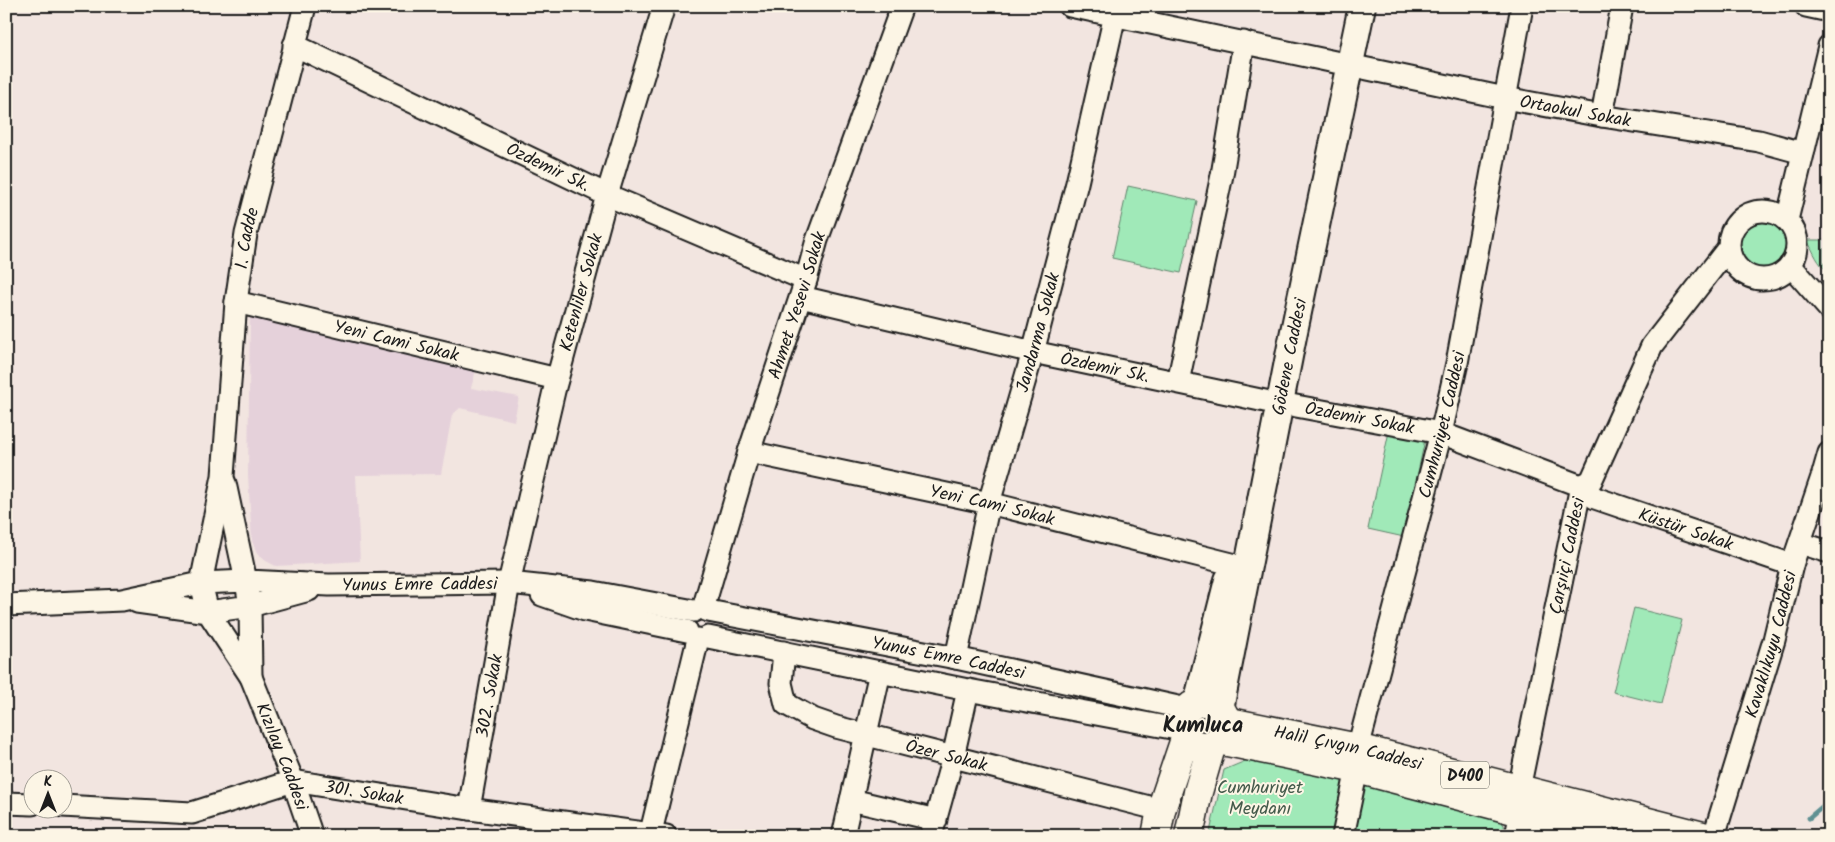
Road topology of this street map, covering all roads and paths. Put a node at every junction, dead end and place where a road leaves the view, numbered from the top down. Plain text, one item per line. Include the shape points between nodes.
1 (305, 6) edge
2 (664, 6) edge
3 (902, 6) edge
4 (1070, 6) edge
5 (1347, 6) edge
6 (1362, 6) edge
7 (1522, 6) edge
8 (1622, 6) edge
9 (1806, 6) edge
10 (1116, 10) edge
11 (1829, 11) edge
12 (1244, 42) junction
13 (294, 45) junction
14 (1829, 46) edge
15 (1342, 63) junction
16 (1505, 98) junction
17 (1602, 116) junction
18 (1803, 153) junction
19 (607, 195) junction
20 (1787, 220) junction
21 (1729, 247) junction
22 (1790, 265) junction
23 (804, 289) junction
24 (236, 302) junction
25 (1829, 309) edge
26 (1033, 352) junction
27 (557, 379) junction
28 (1178, 382) junction
29 (1272, 402) junction
30 (1441, 433) junction
31 (749, 452) junction
32 (1829, 453) edge
33 (223, 476) junction
34 (1581, 486) junction
35 (989, 503) junction
36 (1800, 543) junction
37 (1829, 552) edge
38 (1232, 564) junction
39 (1792, 566) junction
40 (246, 581) junction
41 (202, 583) junction
42 (509, 583) junction
43 (329, 585) junction
44 (122, 600) junction
45 (6, 605) edge
46 (250, 606) junction
47 (702, 610) junction
48 (208, 612) junction
49 (698, 635) junction
50 (784, 652) junction
51 (956, 658) junction
52 (880, 672) junction
53 (250, 677) junction
54 (968, 690) junction
55 (1203, 724) junction
56 (866, 735) junction
57 (953, 757) junction
58 (1357, 758) junction
59 (293, 781) junction
60 (851, 800) junction
61 (6, 803) edge
62 (22, 804) edge
63 (72, 807) edge
64 (469, 809) junction
65 (1519, 812) edge
66 (1159, 823) edge
67 (934, 828) edge
68 (655, 835) edge
69 (312, 836) edge
70 (843, 836) edge
71 (1189, 836) edge
72 (1343, 836) edge
73 (1602, 836) edge
74 (1703, 836) edge
75 (1714, 836) edge

1 - 13 street, 1. Cadde
2 - 19 street, Ketenliler Sokak
3 - 23 street, Ahmet Yesevi Sokak via 818,240
4 - 10 street, Ortaokul Sokak
5 - 15 main road, Gödene Caddesi
6 - 15 main road, Gödene Caddesi
7 - 16 street, Cumhuriyet Caddesi
8 - 17 street
9 - 11 street
10 - 12 street, Ortaokul Sokak
10 - 26 street, Jandarma Sokak via 1077,183
12 - 15 street, Ortaokul Sokak
12 - 28 street via 1222,175
13 - 19 street, Özdemir Sk.
13 - 24 street, 1. Cadde via 246,234
14 - 18 street
15 - 16 street, Ortaokul Sokak
15 - 29 main road, Gödene Caddesi
16 - 17 street, Ortaokul Sokak
16 - 30 street, Cumhuriyet Caddesi via 1460,348
17 - 18 street, Ortaokul Sokak via 1758,141
18 - 20 street
19 - 23 street, Özdemir Sk.
19 - 27 street, Ketenliler Sokak
20 - 21 street, Çarşıiçi Caddesi via 1766,211 1749,214 1735,224
20 - 22 street via 1797,239 1797,250
21 - 22 street via 1737,267 1756,278 1778,276
21 - 34 street, Çarşıiçi Caddesi via 1652,346 1591,481
22 - 25 street
23 - 26 street, Özdemir Sk.
23 - 31 street, Ahmet Yesevi Sokak
24 - 27 street, Yeni Cami Sokak
24 - 33 street, 1. Cadde
26 - 28 street, Özdemir Sk.
26 - 35 street, Jandarma Sokak
27 - 42 street, Ketenliler Sokak
28 - 29 street, Özdemir Sk.
29 - 30 street, Özdemir Sokak
29 - 38 main road, Gödene Caddesi
29 - 55 main road, Gödene Caddesi
30 - 34 street, Özdemir Sokak
30 - 58 street, Cumhuriyet Caddesi
31 - 35 street, Yeni Cami Sokak
31 - 47 street, Ahmet Yesevi Sokak
32 - 36 street, Kavaklıkuyu Caddesi
33 - 40 street, 1. Cadde
33 - 41 street, 1. Cadde
34 - 39 street, Küstür Sokak via 1595,498
34 - 65 street, Çarşıiçi Caddesi
35 - 38 street, Yeni Cami Sokak
35 - 51 street, Jandarma Sokak
36 - 37 street
36 - 39 street, Kavaklıkuyu Caddesi
38 - 55 main road, Gödene Caddesi
39 - 75 street, Kavaklıkuyu Caddesi via 1774,640
40 - 41 street, Yunus Emre Caddesi
40 - 43 street, Yunus Emre Caddesi
40 - 46 street, 1. Cadde
41 - 44 street
41 - 48 street
42 - 43 street, Yunus Emre Caddesi
42 - 47 street, Yunus Emre Caddesi via 594,592
42 - 49 street, Yunus Emre Caddesi via 585,610
42 - 64 street, 302. Sokak
43 - 46 street, Yunus Emre Caddesi
44 - 45 street
44 - 48 street
46 - 48 street, Yunus Emre Caddesi
46 - 53 street, Kızılay Caddesi
47 - 49 street via 712,614 715,624 712,633
47 - 51 street, Yunus Emre Caddesi
48 - 53 street, Kızılay Caddesi
49 - 50 street, Yunus Emre Caddesi
49 - 68 street
50 - 52 street, Yunus Emre Caddesi
50 - 56 street, Özer Sokak via 781,683 786,704 813,719
51 - 55 street, Yunus Emre Caddesi
52 - 54 street, Yunus Emre Caddesi
52 - 56 street
53 - 59 street, Kızılay Caddesi
54 - 55 street, Yunus Emre Caddesi
54 - 57 street
55 - 58 highway, Halil Çıvgın Caddesi / D400
55 - 66 highway
55 - 71 highway via 1198,792
56 - 57 street, Özer Sokak
56 - 60 street
57 - 66 street, Özer Sokak
57 - 67 street
58 - 65 highway, Halil Çıvgın Caddesi / D400
58 - 72 street, Cumhuriyet Caddesi
59 - 63 street, 301. Sokak via 192,813
59 - 64 street, 301. Sokak
59 - 69 street, Kızılay Caddesi
60 - 67 street
60 - 70 street
61 - 62 street
64 - 68 street, 301. Sokak
65 - 73 highway, Halil Çıvgın Caddesi / D400
65 - 74 highway, Halil Çıvgın Caddesi / D400

